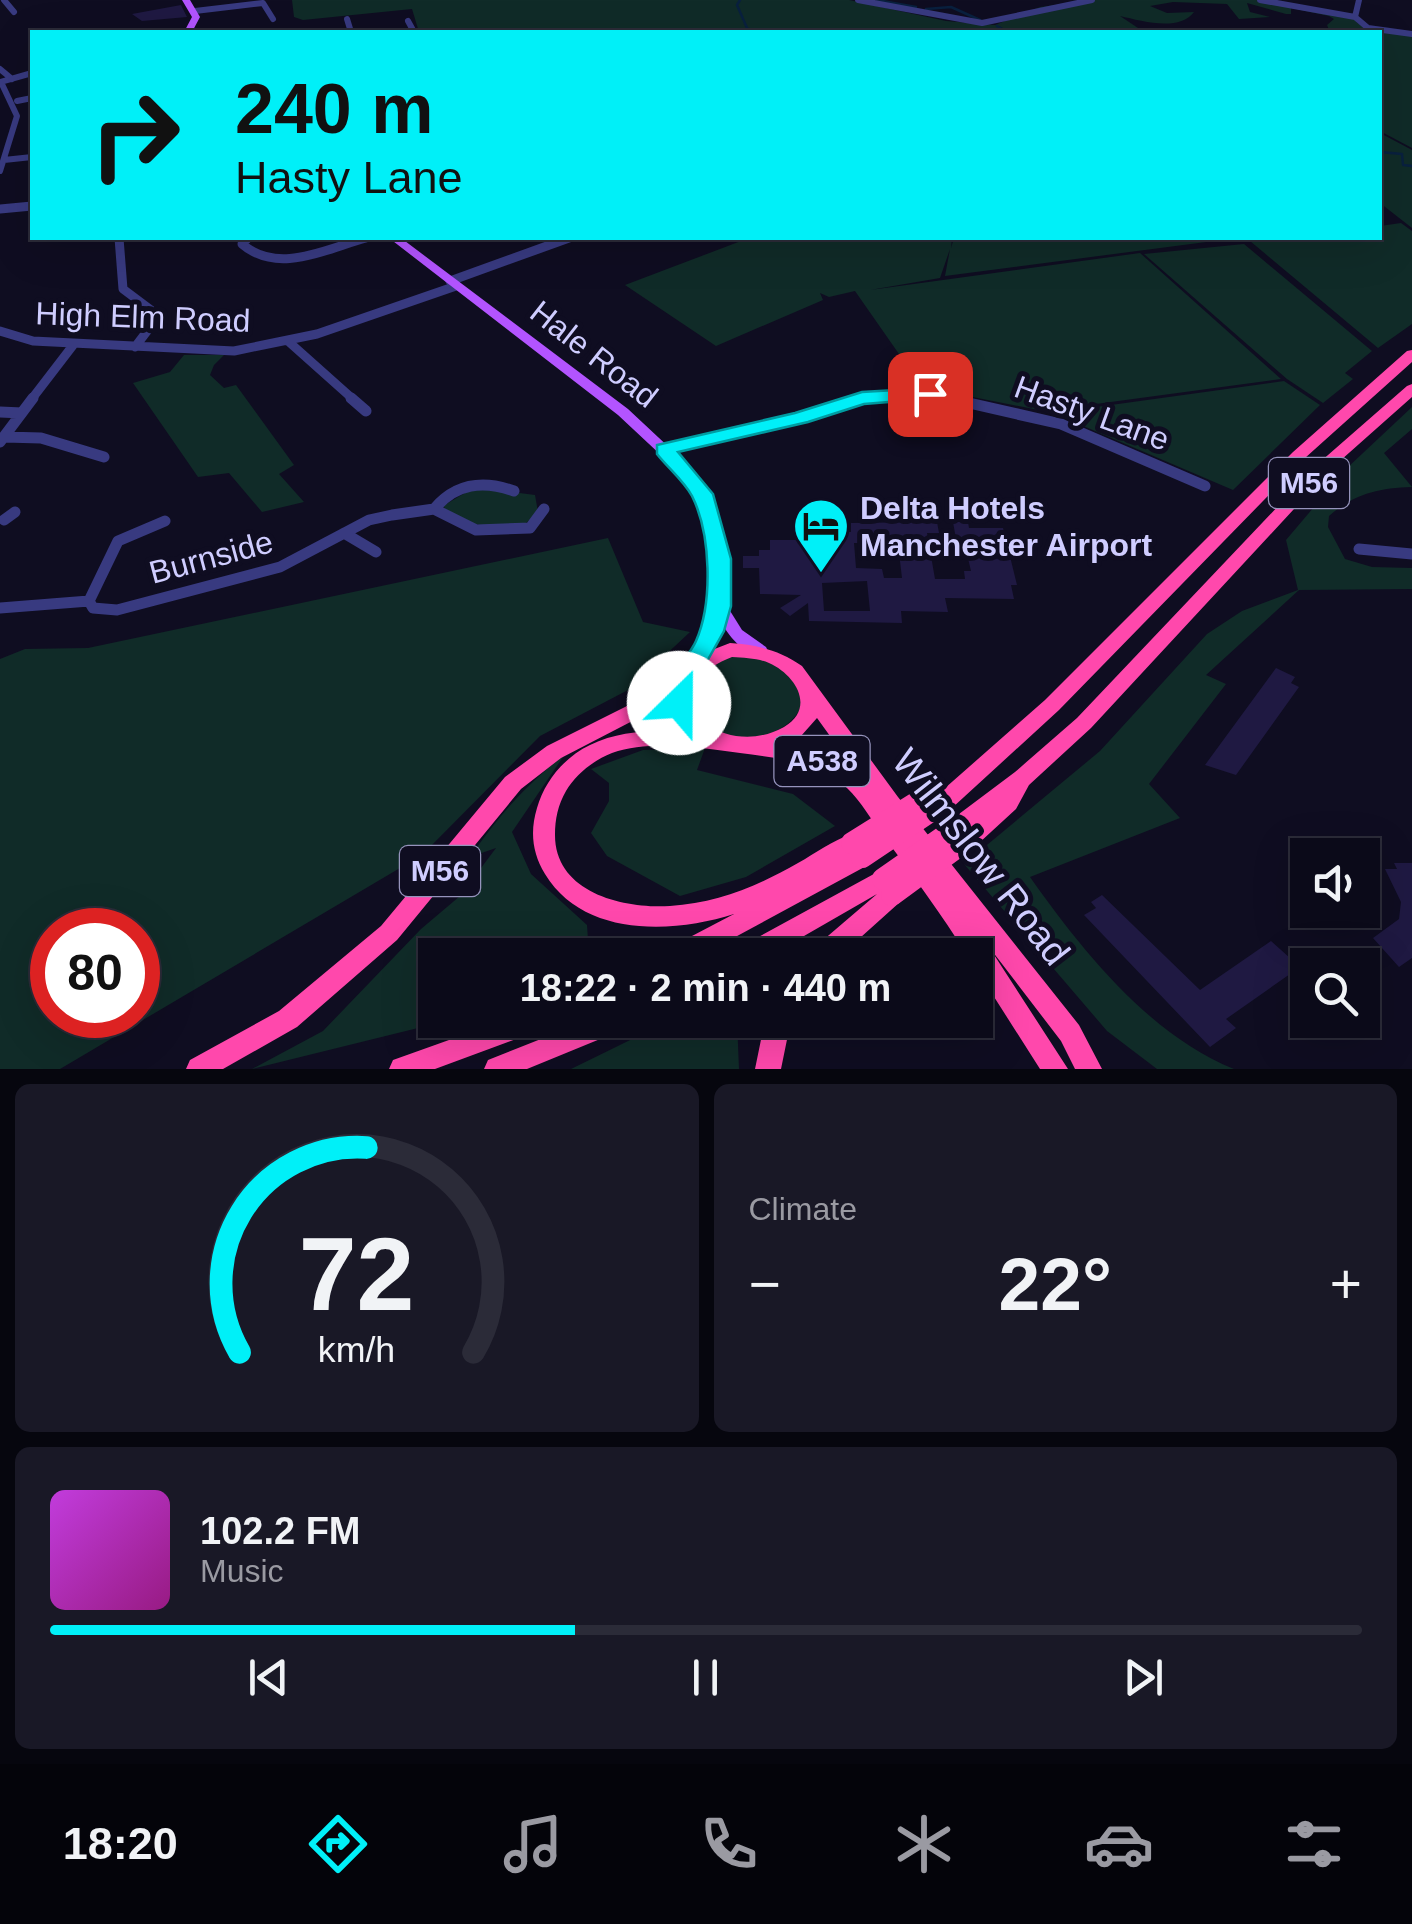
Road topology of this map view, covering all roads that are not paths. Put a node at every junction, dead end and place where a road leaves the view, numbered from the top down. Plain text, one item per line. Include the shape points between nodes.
1 (4, 0) edge
2 (186, 0) edge
3 (858, 0) edge
4 (1092, 0) edge
5 (1260, 0) edge
6 (1359, 0) edge
7 (1283, 2) edge
8 (195, 11) junction
9 (14, 12) dead end
10 (1355, 17) junction
11 (273, 18) dead end
12 (347, 19) dead end
13 (408, 21) dead end
14 (189, 30) edge
15 (350, 30) edge
16 (413, 30) edge
17 (1412, 34) edge
18 (0, 69) edge
19 (30, 74) edge
20 (12, 78) junction
21 (0, 82) edge
22 (30, 98) edge
23 (16, 101) junction
24 (30, 156) edge
25 (4, 160) junction
26 (0, 171) edge
27 (30, 206) edge
28 (0, 209) edge
29 (119, 240) edge
30 (247, 240) edge
31 (359, 240) edge
32 (398, 240) edge
33 (563, 240) edge
34 (279, 262) junction
35 (284, 274) dead end
36 (453, 283) junction
37 (0, 331) edge
38 (289, 342) junction
39 (74, 344) junction
40 (134, 347) junction
41 (1412, 354) edge
42 (1412, 390) edge
43 (366, 411) dead end
44 (0, 412) edge
45 (22, 414) junction
46 (2, 439) edge
47 (664, 449) junction
48 (104, 457) dead end
49 (1205, 486) dead end
50 (514, 491) dead end
51 (434, 509) junction
52 (544, 509) dead end
53 (165, 521) dead end
54 (530, 528) junction
55 (344, 533) junction
56 (542, 538) dead end
57 (1359, 549) dead end
58 (376, 552) dead end
59 (1412, 554) edge
60 (89, 601) junction
61 (719, 606) junction
62 (0, 608) edge
63 (760, 650) junction
64 (688, 673) junction
65 (810, 692) junction
66 (720, 742) junction
67 (748, 746) junction
68 (857, 850) junction
69 (888, 887) junction
70 (709, 938) edge
71 (784, 938) edge
72 (840, 938) edge
73 (1031, 1032) junction
74 (1070, 1033) junction
75 (487, 1038) edge
76 (574, 1038) edge
77 (774, 1038) edge
78 (200, 1069) edge
79 (402, 1069) edge
80 (497, 1069) edge
81 (768, 1069) edge
82 (1040, 1069) edge
83 (1055, 1069) edge
84 (1089, 1069) edge
85 (1101, 1069) edge

1 - 9 street
2 - 8 main road
3 - 4 street via 969,23
5 - 7 street
6 - 10 street
7 - 10 street
8 - 11 street via 262,3
8 - 14 main road
10 - 17 street via 1368,28
12 - 15 street
13 - 16 street
18 - 20 street
19 - 20 street
20 - 21 street
21 - 23 street
22 - 23 street
23 - 25 street via 18,122
24 - 25 street
25 - 26 street
27 - 28 street
29 - 40 street via 123,290 155,318
30 - 34 street via 242,244 249,252
31 - 34 street
32 - 36 main road, Hale Road
33 - 36 street, High Elm Road
34 - 35 street
36 - 38 street, High Elm Road
36 - 47 main road, Hale Road
37 - 39 street, High Elm Road
38 - 40 street, High Elm Road via 234,351
38 - 43 street
39 - 40 street, High Elm Road
39 - 45 street
41 - 68 highway, M56, bridge via 1299,455 1108,650 978,770
42 - 69 highway, M56, bridge via 1326,465 1084,723 1023,778 1008,803
44 - 45 street
45 - 46 street
46 - 48 street via 41,438
47 - 49 street, Hasty Lane via 862,398 930,394 1061,424
47 - 61 main road, Hale Road via 712,516
50 - 51 street, Burnside via 486,475 447,494
51 - 54 street via 476,530
51 - 55 street, Burnside via 368,520
52 - 54 street
53 - 60 street via 116,542
54 - 56 street
55 - 58 street
55 - 60 street, Burnside via 303,559 236,582 118,610 94,608
57 - 59 street
60 - 62 street, Burnside
61 - 63 main road, A538 via 736,634
61 - 64 main road, Hale Road via 706,648
63 - 64 highway via 730,650
63 - 65 highway, A538 via 800,671
64 - 66 highway via 679,690 684,715
64 - 78 highway, M56 via 664,696 554,752 513,783 389,933 288,1018
65 - 67 highway, A538 via 809,708 788,734
65 - 74 highway, Wilmslow Road / A538
66 - 67 highway, A538
66 - 68 highway, M56 via 624,742 576,764 542,815 545,852 562,883 626,915 704,913
67 - 73 highway, Wilmslow Road / A538 via 818,760 854,781 943,898
68 - 70 highway, M56
69 - 71 highway, M56
69 - 72 highway, M56
73 - 82 highway
73 - 83 highway, Wilmslow Road / A538
74 - 84 highway, Wilmslow Road / A538
74 - 85 highway
75 - 79 highway
76 - 80 highway
77 - 81 highway

